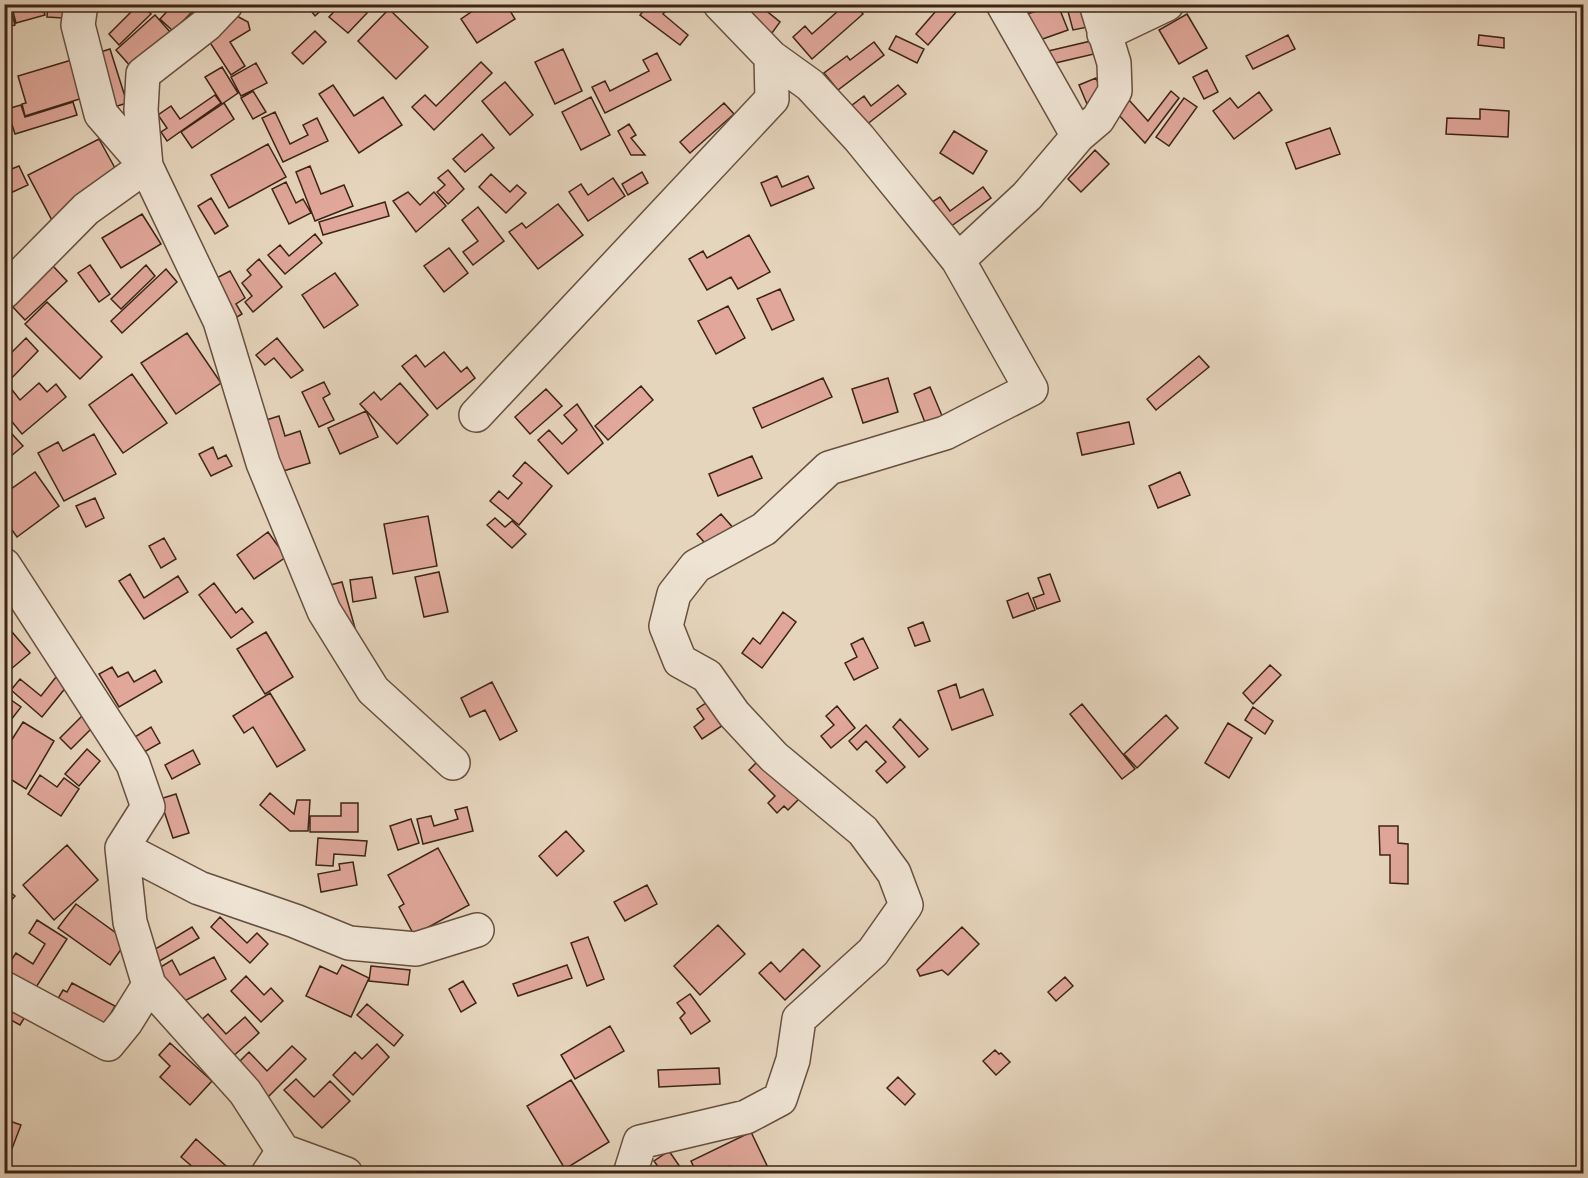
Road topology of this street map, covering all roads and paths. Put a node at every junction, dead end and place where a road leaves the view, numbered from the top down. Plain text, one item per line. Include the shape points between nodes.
1 (81, 4) edge
2 (226, 4) edge
3 (720, 4) edge
4 (1003, 4) edge
5 (1167, 4) edge
6 (1100, 19) edge
7 (771, 57) junction
8 (1078, 136) junction
9 (146, 166) junction
10 (958, 260) junction
11 (4, 292) edge
12 (476, 415) dead end
13 (4, 565) edge
14 (453, 763) dead end
15 (122, 848) junction
16 (477, 930) dead end
17 (149, 985) junction
18 (4, 988) edge
19 (276, 1162) edge
20 (346, 1173) edge
21 (630, 1173) edge

1 - 9 street via 78,25 101,114
2 - 9 street via 206,26 143,74 141,110
3 - 7 street
4 - 8 street
5 - 6 street
6 - 8 street via 1114,63 1115,91 1098,119
7 - 10 street via 810,85 859,138
7 - 12 street via 772,99
8 - 10 street via 1027,196
9 - 11 street via 86,210
9 - 14 street via 220,321 263,463 324,611 373,690
10 - 21 street via 1031,389 945,433 829,468 764,529 696,566 674,594 666,626 680,661 707,676 734,714 774,757 863,831 894,873 906,905 873,952 799,1019 793,1060 780,1099 746,1117 640,1142
13 - 15 street via 132,764 148,807
15 - 16 street via 200,888 350,943 416,949
15 - 17 street via 130,922
17 - 18 street via 108,1044
17 - 19 street via 245,1092
19 - 20 street

